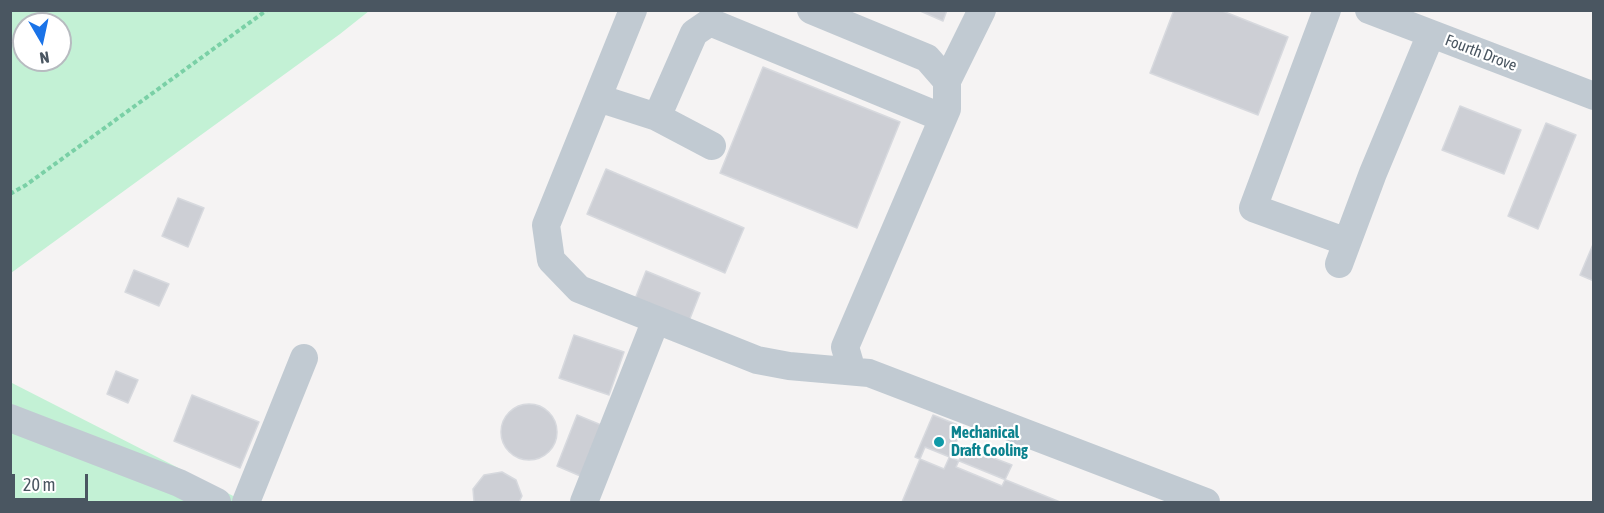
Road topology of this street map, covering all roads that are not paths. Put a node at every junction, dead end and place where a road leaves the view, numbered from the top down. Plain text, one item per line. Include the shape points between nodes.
1 (633, 10) edge
2 (811, 10) edge
3 (982, 10) edge
4 (1327, 10) edge
5 (1369, 10) edge
6 (1431, 34) junction
7 (946, 81) junction
8 (1593, 96) edge
9 (598, 98) junction
10 (657, 117) junction
11 (943, 118) junction
12 (712, 146) dead end
13 (656, 320) junction
14 (304, 358) dead end
15 (852, 372) junction
16 (10, 418) edge
17 (217, 502) edge
18 (246, 502) edge
19 (585, 502) edge
20 (1206, 502) edge

1 - 9 lane
2 - 7 lane via 927,58
3 - 7 lane
4 - 6 lane via 1253,208 1343,253
5 - 6 lane, Fourth Drove
6 - 8 lane, Fourth Drove
7 - 11 lane via 947,109
9 - 10 lane
9 - 13 lane via 546,225 552,260 579,289
10 - 11 lane via 694,33 710,22
10 - 12 lane
11 - 15 lane via 845,347
13 - 15 lane via 757,360
13 - 19 lane
14 - 18 lane
15 - 20 lane via 869,373
16 - 17 lane via 179,483

